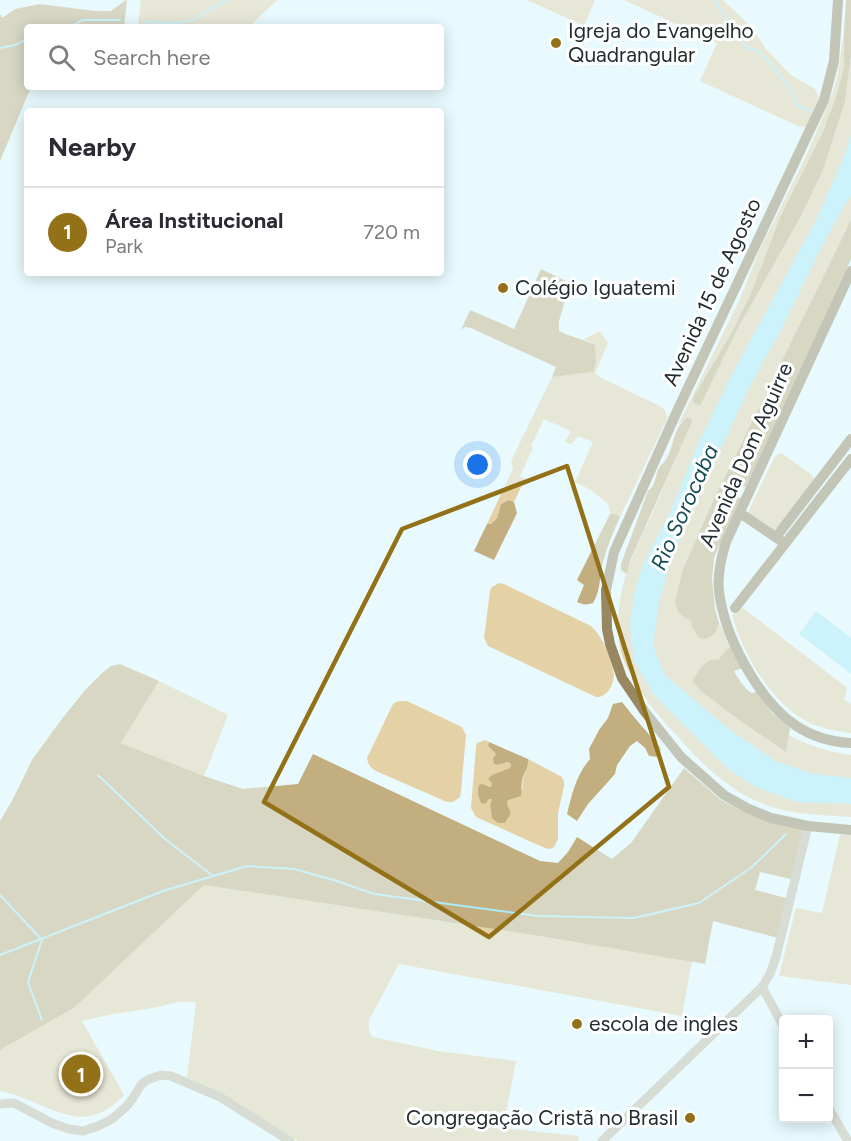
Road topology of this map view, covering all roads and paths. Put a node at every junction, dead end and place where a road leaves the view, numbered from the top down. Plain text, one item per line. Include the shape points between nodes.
1 (838, 0) edge
2 (851, 271) edge
3 (851, 439) edge
4 (851, 459) edge
5 (740, 513) junction
6 (780, 540) junction
7 (735, 608) dead end
8 (851, 743) edge
9 (807, 826) junction
10 (851, 830) edge
11 (762, 987) junction
12 (779, 1019) edge
13 (0, 1104) edge
14 (833, 1116) edge
15 (290, 1141) edge
16 (602, 1141) edge
17 (848, 1141) edge

1 - 9 main road, Avenida 15 de Agosto via 834,61 824,100 614,552 606,597 607,629 622,678 681,757 724,795 747,808
2 - 5 main road, Avenida Dom Aguirre
3 - 6 main road
4 - 6 main road
5 - 6 main road
5 - 8 main road, Avenida Dom Aguirre via 719,562 719,591 737,650 761,691 782,715 819,737
6 - 7 main road
9 - 10 main road, Avenida 15 de Agosto
9 - 11 street via 777,957
11 - 12 street
11 - 16 street
13 - 15 street via 14,1102 52,1123 83,1131 112,1119 147,1080 171,1076 220,1097
14 - 17 street

